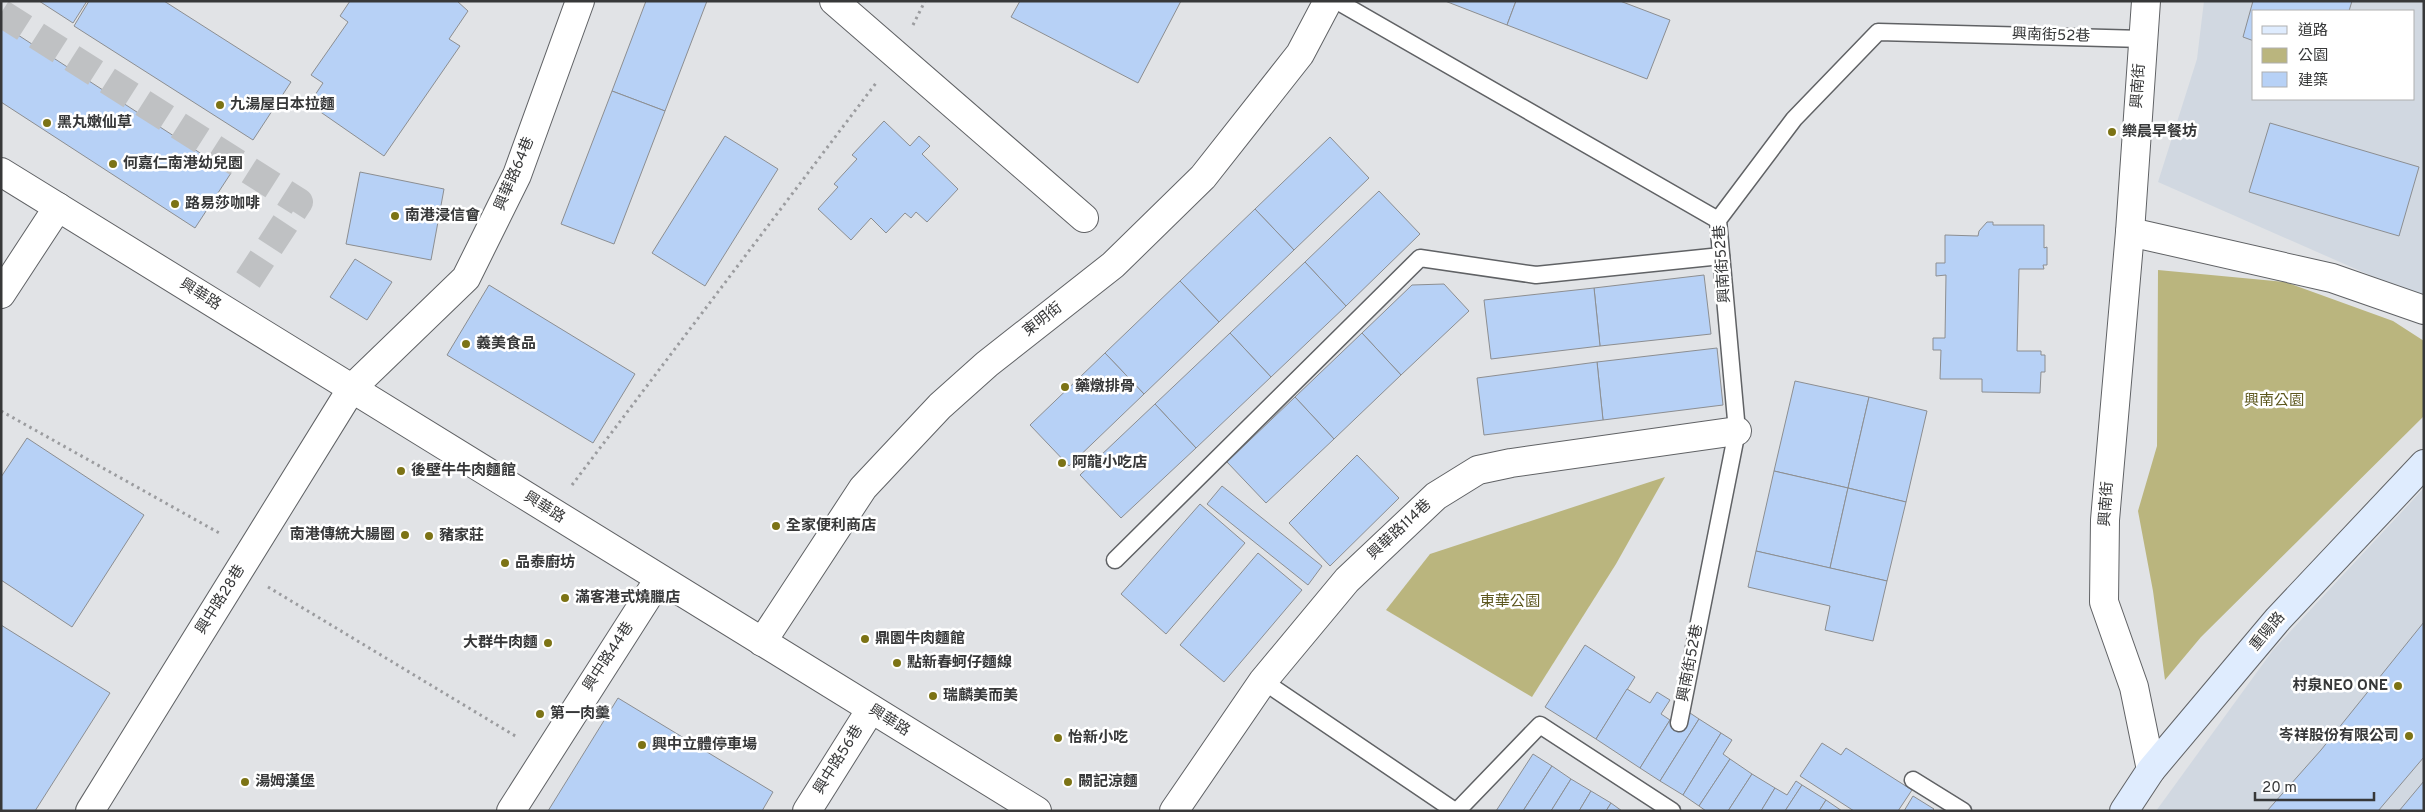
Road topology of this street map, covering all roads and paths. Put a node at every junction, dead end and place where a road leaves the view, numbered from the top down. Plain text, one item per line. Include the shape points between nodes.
1 (580, 1) edge
2 (834, 1) edge
3 (925, 1) edge
4 (1328, 1) edge
5 (1337, 1) edge
6 (2146, 1) edge
7 (2142, 39) junction
8 (896, 56) junction
9 (1, 172) edge
10 (58, 207) junction
11 (1084, 218) dead end
12 (1718, 220) junction
13 (2130, 232) junction
14 (1721, 256) junction
15 (1, 294) edge
16 (2424, 310) edge
17 (352, 388) junction
18 (1, 411) edge
19 (1737, 431) junction
20 (2424, 464) edge
21 (552, 512) junction
22 (1115, 560) dead end
23 (240, 570) junction
24 (659, 579) junction
25 (762, 642) junction
26 (1263, 681) junction
27 (870, 709) junction
28 (1679, 723) dead end
29 (546, 755) junction
30 (2151, 770) junction
31 (1913, 780) dead end
32 (90, 811) edge
33 (511, 811) edge
34 (807, 811) edge
35 (1037, 811) edge
36 (1174, 811) edge
37 (1456, 811) edge
38 (1672, 811) edge
39 (1963, 811) edge
40 (2124, 811) edge

1 - 17 street, 興華路64巷 via 517,175 466,278
2 - 8 street
3 - 8 path
4 - 25 street, 東明街 via 1300,54 1204,177 1114,265 940,406 870,480
5 - 12 lane
6 - 7 street, 興南街
7 - 12 lane, 興南街52巷 via 1878,32 1794,119
7 - 13 street, 興南街
8 - 11 street
8 - 21 path
9 - 10 street, 興華路
10 - 15 street
10 - 17 street, 興華路
12 - 14 lane, 興南街52巷
13 - 16 street via 2332,278
13 - 30 street, 興南街 via 2105,520 2104,602 2134,687
14 - 19 lane, 興南街52巷
14 - 22 lane via 1536,275 1420,258
17 - 21 street, 興華路
17 - 23 street, 興中路28巷
18 - 23 path via 236,543 228,562
19 - 26 street, 興華路114巷 via 1478,470 1436,496 1347,580
19 - 28 lane, 興南街52巷
20 - 30 street, 重陽路 via 2288,608
21 - 24 street, 興華路
23 - 29 path
23 - 32 street, 興中路28巷
24 - 25 street, 興華路
24 - 29 street, 興中路44巷
25 - 27 street, 興華路
26 - 36 street, 興華路114巷
26 - 37 lane
27 - 34 street, 興中路56巷
27 - 35 street, 興華路
29 - 33 street, 興中路44巷
30 - 40 street, 重陽路
31 - 39 lane
37 - 38 lane via 1540,725

